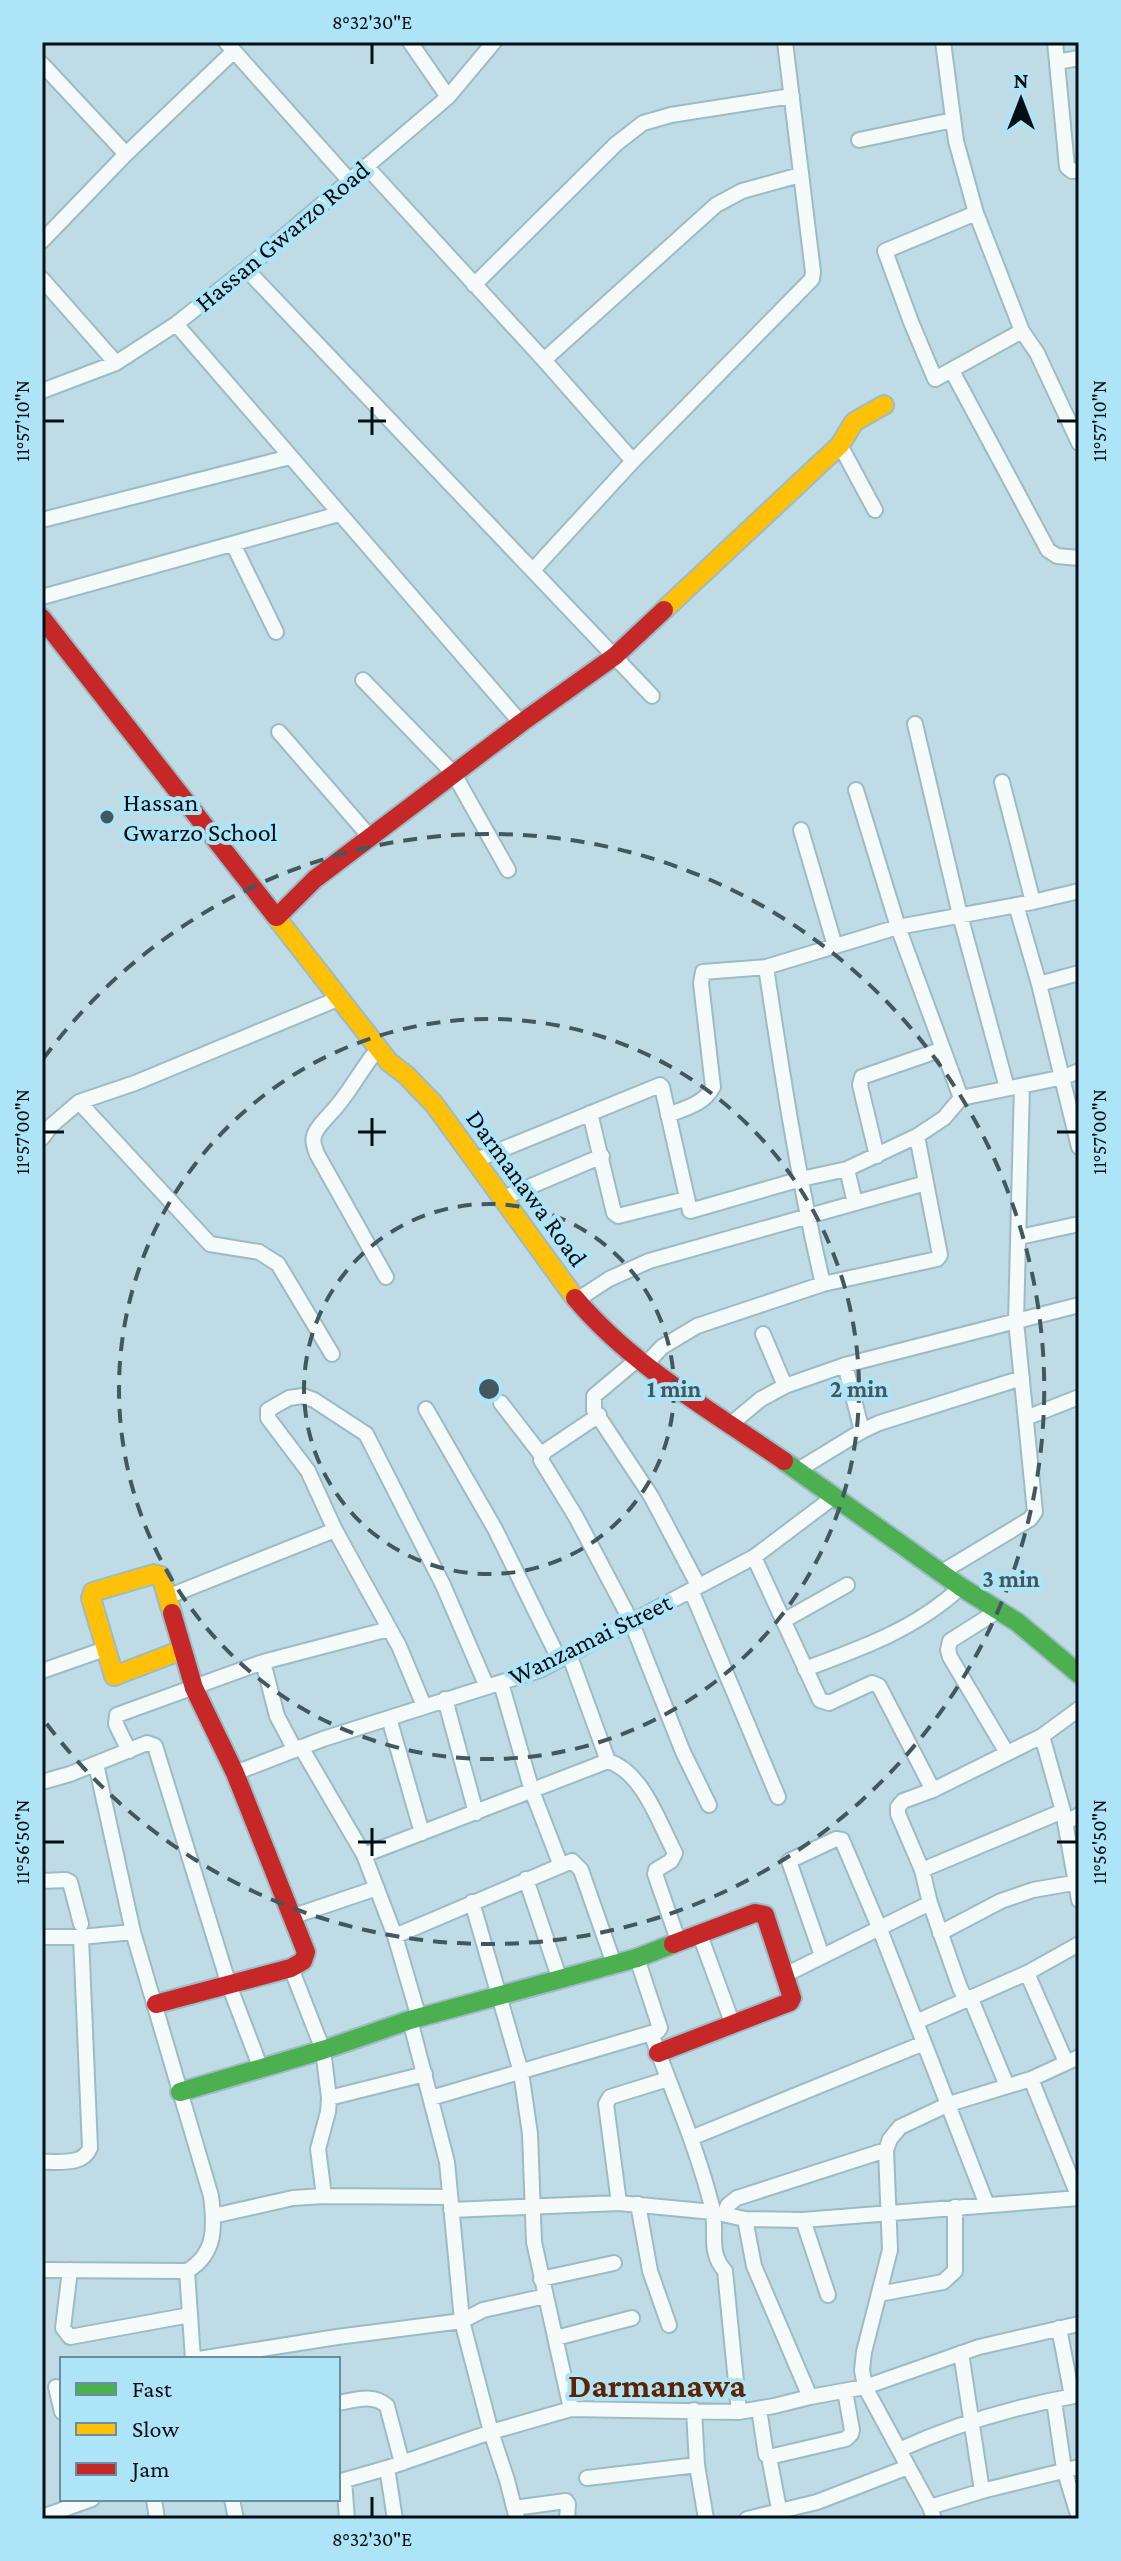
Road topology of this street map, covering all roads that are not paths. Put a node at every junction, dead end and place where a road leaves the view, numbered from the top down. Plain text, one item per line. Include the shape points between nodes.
1 (410, 42) edge
2 (494, 42) edge
3 (785, 42) edge
4 (943, 42) edge
5 (1055, 42) edge
6 (230, 46) edge
7 (1079, 58) edge
8 (1057, 62) junction
9 (42, 64) edge
10 (792, 96) junction
11 (448, 97) junction
12 (953, 120) junction
13 (859, 140) dead end
14 (126, 154) junction
15 (366, 166) junction
16 (1079, 170) edge
17 (800, 175) junction
18 (348, 179) junction
19 (976, 213) junction
20 (42, 241) edge
21 (246, 269) junction
22 (42, 279) edge
23 (474, 285) junction
24 (176, 324) junction
25 (1022, 331) junction
26 (544, 360) junction
27 (116, 363) junction
28 (952, 371) junction
29 (42, 391) edge
30 (884, 405) dead end
31 (1079, 443) edge
32 (840, 445) junction
33 (290, 457) junction
34 (633, 461) junction
35 (875, 510) dead end
36 (339, 514) junction
37 (42, 520) edge
38 (233, 544) junction
39 (1079, 558) edge
40 (533, 570) junction
41 (42, 597) edge
42 (42, 618) edge
43 (276, 632) dead end
44 (615, 656) junction
45 (363, 680) dead end
46 (652, 696) dead end
47 (521, 723) junction
48 (915, 724) dead end
49 (279, 732) dead end
50 (454, 774) junction
51 (1002, 782) dead end
52 (856, 790) dead end
53 (801, 830) dead end
54 (370, 837) junction
55 (508, 870) dead end
56 (1079, 891) edge
57 (1033, 902) junction
58 (1016, 905) junction
59 (960, 915) junction
60 (277, 917) junction
61 (898, 927) junction
62 (835, 946) junction
63 (766, 967) junction
64 (1079, 973) edge
65 (1039, 984) junction
66 (340, 998) junction
67 (943, 1049) junction
68 (383, 1056) junction
69 (1079, 1071) edge
70 (1064, 1077) junction
71 (1014, 1087) junction
72 (961, 1098) junction
73 (79, 1102) junction
74 (590, 1113) junction
75 (668, 1115) junction
76 (917, 1136) junction
77 (42, 1138) edge
78 (1079, 1147) edge
79 (602, 1156) junction
80 (877, 1156) junction
81 (476, 1160) junction
82 (847, 1169) junction
83 (801, 1179) junction
84 (926, 1183) junction
85 (503, 1198) junction
86 (686, 1199) junction
87 (855, 1203) junction
88 (807, 1216) junction
89 (1079, 1224) edge
90 (1020, 1237) junction
91 (386, 1277) dead end
92 (823, 1284) junction
93 (577, 1300) junction
94 (1079, 1305) edge
95 (1016, 1321) junction
96 (763, 1334) dead end
97 (332, 1354) dead end
98 (642, 1362) junction
99 (845, 1365) junction
100 (1022, 1378) junction
101 (785, 1386) junction
102 (1079, 1397) edge
103 (501, 1403) dead end
104 (426, 1409) dead end
105 (599, 1415) junction
106 (1026, 1418) junction
107 (731, 1424) junction
108 (862, 1431) junction
109 (542, 1456) junction
110 (798, 1470) junction
111 (835, 1496) junction
112 (335, 1530) junction
113 (754, 1557) junction
114 (942, 1572) junction
115 (847, 1585) dead end
116 (961, 1587) junction
117 (694, 1588) junction
118 (167, 1597) junction
119 (999, 1610) junction
120 (631, 1621) junction
121 (783, 1621) junction
122 (389, 1629) junction
123 (105, 1649) junction
124 (182, 1650) junction
125 (564, 1657) junction
126 (263, 1662) junction
127 (805, 1669) junction
128 (42, 1671) edge
129 (1079, 1674) edge
130 (494, 1685) junction
131 (194, 1688) junction
132 (445, 1699) junction
133 (424, 1706) junction
134 (1079, 1709) edge
135 (389, 1718) junction
136 (1042, 1736) junction
137 (298, 1748) junction
138 (129, 1751) junction
139 (1007, 1753) junction
140 (608, 1761) junction
141 (96, 1764) junction
142 (235, 1773) junction
143 (42, 1782) edge
144 (933, 1790) junction
145 (532, 1791) junction
146 (778, 1797) dead end
147 (709, 1805) dead end
148 (476, 1813) junction
149 (1079, 1815) edge
150 (1064, 1817) junction
151 (422, 1833) junction
152 (364, 1855) junction
153 (561, 1866) junction
154 (922, 1870) junction
155 (526, 1879) junction
156 (42, 1881) edge
157 (1077, 1883) edge
158 (377, 1888) junction
159 (1079, 1900) edge
160 (472, 1902) junction
161 (930, 1903) junction
162 (291, 1917) junction
163 (879, 1927) junction
164 (81, 1930) junction
165 (133, 1932) junction
166 (940, 1933) junction
167 (700, 1935) junction
168 (395, 1936) junction
169 (42, 1937) edge
170 (679, 1943) junction
171 (1079, 1944) edge
172 (822, 1956) junction
173 (637, 1958) junction
174 (614, 1964) junction
175 (291, 1968) junction
176 (1027, 1973) junction
177 (785, 1975) junction
178 (560, 1980) junction
179 (229, 1985) junction
180 (499, 1997) junction
181 (971, 1999) junction
182 (156, 2004) junction
183 (414, 2019) junction
184 (916, 2022) junction
185 (733, 2025) junction
186 (651, 2033) junction
187 (924, 2043) junction
188 (323, 2050) junction
189 (658, 2053) junction
190 (1072, 2060) edge
191 (261, 2069) junction
192 (521, 2072) junction
193 (425, 2074) junction
194 (668, 2079) junction
195 (1031, 2079) junction
196 (1007, 2086) junction
197 (180, 2092) junction
198 (329, 2098) junction
199 (431, 2098) junction
200 (949, 2104) junction
201 (691, 2138) junction
202 (886, 2150) junction
203 (42, 2162) edge
204 (324, 2196) junction
205 (1079, 2198) edge
206 (451, 2203) junction
207 (619, 2203) junction
208 (638, 2204) junction
209 (987, 2205) junction
210 (534, 2206) junction
211 (955, 2207) junction
212 (719, 2213) junction
213 (888, 2213) junction
214 (213, 2216) junction
215 (745, 2219) junction
216 (803, 2220) junction
217 (614, 2263) dead end
218 (42, 2270) edge
219 (70, 2270) junction
220 (187, 2271) junction
221 (541, 2279) junction
222 (879, 2294) junction
223 (828, 2295) dead end
224 (546, 2296) junction
225 (190, 2315) junction
226 (632, 2318) dead end
227 (462, 2321) junction
228 (1079, 2324) edge
229 (669, 2325) dead end
230 (1059, 2328) junction
231 (556, 2338) junction
232 (961, 2353) junction
233 (196, 2357) edge
234 (210, 2357) edge
235 (53, 2387) edge
236 (865, 2387) junction
237 (845, 2391) junction
238 (1076, 2396) edge
239 (810, 2397) junction
240 (1054, 2401) junction
241 (340, 2403) edge
242 (60, 2406) edge
243 (571, 2409) junction
244 (759, 2409) junction
245 (694, 2410) junction
246 (739, 2412) junction
247 (973, 2422) junction
248 (491, 2432) junction
249 (899, 2450) junction
250 (769, 2457) junction
251 (402, 2463) junction
252 (697, 2465) junction
253 (908, 2467) junction
254 (1079, 2467) edge
255 (387, 2468) junction
256 (1064, 2469) junction
257 (587, 2478) dead end
258 (341, 2482) edge
259 (982, 2491) junction
260 (85, 2501) edge
261 (779, 2509) junction
262 (515, 2513) edge
263 (932, 2513) edge
264 (42, 2517) edge
265 (1079, 2518) edge
266 (347, 2519) edge
267 (395, 2519) edge
268 (567, 2519) edge
269 (706, 2519) edge
270 (747, 2519) edge

1 - 11 street
2 - 11 street, Hassan Gwarzo Road
3 - 10 street
4 - 12 street
5 - 8 street
6 - 14 street
6 - 18 street
7 - 8 street
8 - 16 street via 1067,167
9 - 14 street
10 - 17 street
10 - 23 street via 643,123
11 - 15 street, Hassan Gwarzo Road
12 - 13 street
12 - 19 street
14 - 20 street
15 - 18 street, Hassan Gwarzo Road
15 - 23 street
17 - 26 street via 742,191 716,205
17 - 34 street via 812,279
18 - 21 street, Hassan Gwarzo Road
19 - 25 street
19 - 28 street via 885,252 934,378
21 - 24 street, Hassan Gwarzo Road
21 - 40 street
22 - 27 street
23 - 26 street
24 - 27 street, Hassan Gwarzo Road
24 - 33 street
25 - 28 street
25 - 31 street
26 - 34 street
27 - 29 street, Hassan Gwarzo Road
28 - 39 street via 1048,550
30 - 32 street via 854,422
32 - 35 street
32 - 44 street
33 - 36 street
33 - 37 street
34 - 40 street
36 - 38 street
36 - 47 street
38 - 41 street
38 - 43 street
40 - 44 street
42 - 60 street, Darmanawa Road
44 - 46 street
44 - 47 street
45 - 50 street
47 - 50 street
48 - 59 street
49 - 54 street
50 - 54 street
50 - 55 street
51 - 57 street
52 - 61 street
53 - 62 street
54 - 60 street via 315,879
56 - 57 street
57 - 58 street
58 - 59 street
58 - 65 street
59 - 61 street
59 - 71 street
60 - 66 street, Darmanawa Road
61 - 62 street
61 - 67 street
62 - 63 street
63 - 75 street via 703,972 713,1087 700,1102
63 - 83 street
64 - 65 street
65 - 70 street
66 - 68 street, Darmanawa Road
66 - 73 street
67 - 72 street
67 - 80 street via 860,1080
68 - 81 street, Darmanawa Road via 434,1104
68 - 91 street via 365,1064 313,1143
69 - 70 street
70 - 71 street
70 - 78 street
71 - 72 street
71 - 90 street
72 - 76 street via 944,1118
73 - 77 street
73 - 97 street via 210,1244 259,1252 278,1264
74 - 75 street via 660,1085
74 - 79 street
74 - 81 street
75 - 86 street
76 - 80 street
76 - 84 street
79 - 85 street
79 - 86 street via 618,1216
80 - 82 street
81 - 85 street, Darmanawa Road
82 - 83 street
82 - 87 street
83 - 86 street via 690,1211
83 - 88 street
84 - 87 street
84 - 92 street via 937,1259
85 - 93 street, Darmanawa Road
87 - 88 street
88 - 92 street
88 - 93 street via 649,1261
89 - 90 street
90 - 95 street
92 - 98 street via 697,1326
93 - 98 street, Darmanawa Road
94 - 95 street
95 - 99 street
95 - 100 street
96 - 101 street
98 - 105 street via 594,1396
98 - 107 street, Darmanawa Road
99 - 101 street
99 - 108 street
100 - 106 street
100 - 108 street
101 - 107 street
102 - 106 street
103 - 109 street
104 - 125 street
105 - 109 street
105 - 117 street via 651,1496
106 - 114 street via 1034,1516
107 - 110 street, Darmanawa Road
108 - 110 street
109 - 120 street
110 - 111 street, Darmanawa Road
111 - 113 street, Wanzamai Street
111 - 114 street, Darmanawa Road
112 - 118 street
112 - 122 street
112 - 130 street via 308,1471 268,1418 268,1410 289,1398 314,1400 366,1434
113 - 117 street, Wanzamai Street
113 - 121 street
114 - 116 street, Darmanawa Road
115 - 121 street
116 - 119 street, Darmanawa Road
116 - 127 street via 940,1607 895,1634
117 - 120 street, Wanzamai Street
117 - 146 street
118 - 123 street via 158,1574 93,1592
118 - 124 street
119 - 129 street, Darmanawa Road
119 - 139 street via 950,1641 948,1650
120 - 125 street, Wanzamai Street
120 - 147 street
121 - 127 street
122 - 126 street
122 - 133 street
123 - 124 street via 112,1674 118,1676
123 - 128 street
124 - 131 street
125 - 130 street, Wanzamai Street
125 - 140 street
126 - 131 street
126 - 137 street via 277,1716
127 - 144 street via 825,1703 872,1683 879,1686
130 - 132 street, Wanzamai Street
130 - 145 street
131 - 138 street via 117,1715
131 - 142 street
132 - 133 street, Wanzamai Street
132 - 148 street
133 - 135 street, Wanzamai Street
134 - 136 street
135 - 137 street, Wanzamai Street
135 - 151 street
136 - 139 street
136 - 150 street
137 - 142 street, Wanzamai Street
137 - 152 street
138 - 141 street
138 - 179 street via 147,1743 155,1746
139 - 144 street
140 - 145 street
140 - 170 street via 635,1778 675,1853 655,1874
141 - 143 street
141 - 165 street
142 - 162 street
144 - 154 street via 898,1807
145 - 148 street
145 - 153 street
148 - 151 street
149 - 150 street
150 - 154 street
150 - 157 street
151 - 152 street
152 - 158 street
153 - 155 street
153 - 174 street via 572,1861 581,1870
154 - 161 street
155 - 160 street
155 - 178 street
156 - 164 street via 70,1882
157 - 159 street
157 - 166 street via 1001,1901
158 - 162 street
158 - 168 street
160 - 168 street
160 - 180 street
161 - 163 street
161 - 166 street
162 - 175 street via 306,1952 304,1962
163 - 172 street
163 - 172 street via 842,1840 790,1859
163 - 184 street
164 - 165 street
164 - 169 street
164 - 203 street via 90,2148 81,2160
165 - 182 street
166 - 181 street via 960,1988
167 - 170 street
167 - 177 street via 755,1913 765,1915
167 - 185 street
168 - 183 street
170 - 173 street
171 - 176 street
172 - 177 street
173 - 174 street
173 - 186 street via 660,2028
174 - 178 street
175 - 179 street
175 - 188 street
176 - 181 street
176 - 190 street
177 - 185 street via 790,2002
178 - 180 street
179 - 182 street
179 - 191 street
180 - 183 street
180 - 192 street
181 - 184 street
181 - 196 street
182 - 197 street
183 - 188 street
183 - 193 street
184 - 187 street
185 - 189 street
186 - 189 street
186 - 192 street
187 - 200 street
187 - 201 street
188 - 191 street
188 - 198 street
189 - 194 street
190 - 195 street
191 - 197 street
192 - 199 street
192 - 210 street
193 - 198 street
193 - 199 street
194 - 201 street
194 - 207 street via 610,2097 606,2104
195 - 196 street
195 - 205 street
196 - 200 street
197 - 214 street
198 - 204 street via 318,2149
199 - 206 street
200 - 202 street via 900,2127
200 - 209 street
201 - 212 street
202 - 212 street via 737,2198
202 - 213 street
204 - 206 street
204 - 214 street
205 - 209 street
206 - 210 street
206 - 227 street
207 - 208 street
207 - 210 street
208 - 212 street
208 - 229 street via 650,2271
209 - 211 street
210 - 221 street
211 - 213 street
211 - 222 street via 951,2277
212 - 215 street
212 - 246 street via 712,2241 725,2271
213 - 216 street
213 - 222 street via 890,2250
214 - 220 street via 202,2262
215 - 216 street
215 - 239 street via 754,2266
216 - 223 street
217 - 221 street
218 - 219 street
219 - 220 street
219 - 225 street via 63,2328 70,2337
220 - 225 street
221 - 224 street
222 - 236 street via 864,2352
224 - 227 street via 483,2310
224 - 231 street
225 - 233 street
226 - 231 street
227 - 234 street
227 - 248 street
228 - 230 street
230 - 232 street
230 - 238 street
231 - 243 street
232 - 236 street
232 - 247 street
235 - 242 street
236 - 237 street
236 - 249 street
237 - 239 street
237 - 250 street via 852,2430 846,2439
238 - 240 street
239 - 244 street
240 - 247 street
240 - 256 street
241 - 251 street via 373,2397 382,2401
243 - 245 street
243 - 248 street
244 - 246 street
244 - 250 street
245 - 246 street
245 - 252 street
247 - 249 street
247 - 259 street
248 - 251 street
248 - 262 street
249 - 253 street
250 - 261 street
251 - 255 street
252 - 257 street
252 - 269 street
253 - 261 street via 817,2502
253 - 263 street
254 - 256 street
255 - 258 street
255 - 267 street
256 - 259 street
256 - 265 street
258 - 266 street
259 - 263 street
260 - 264 street
261 - 270 street
262 - 268 street via 566,2501

